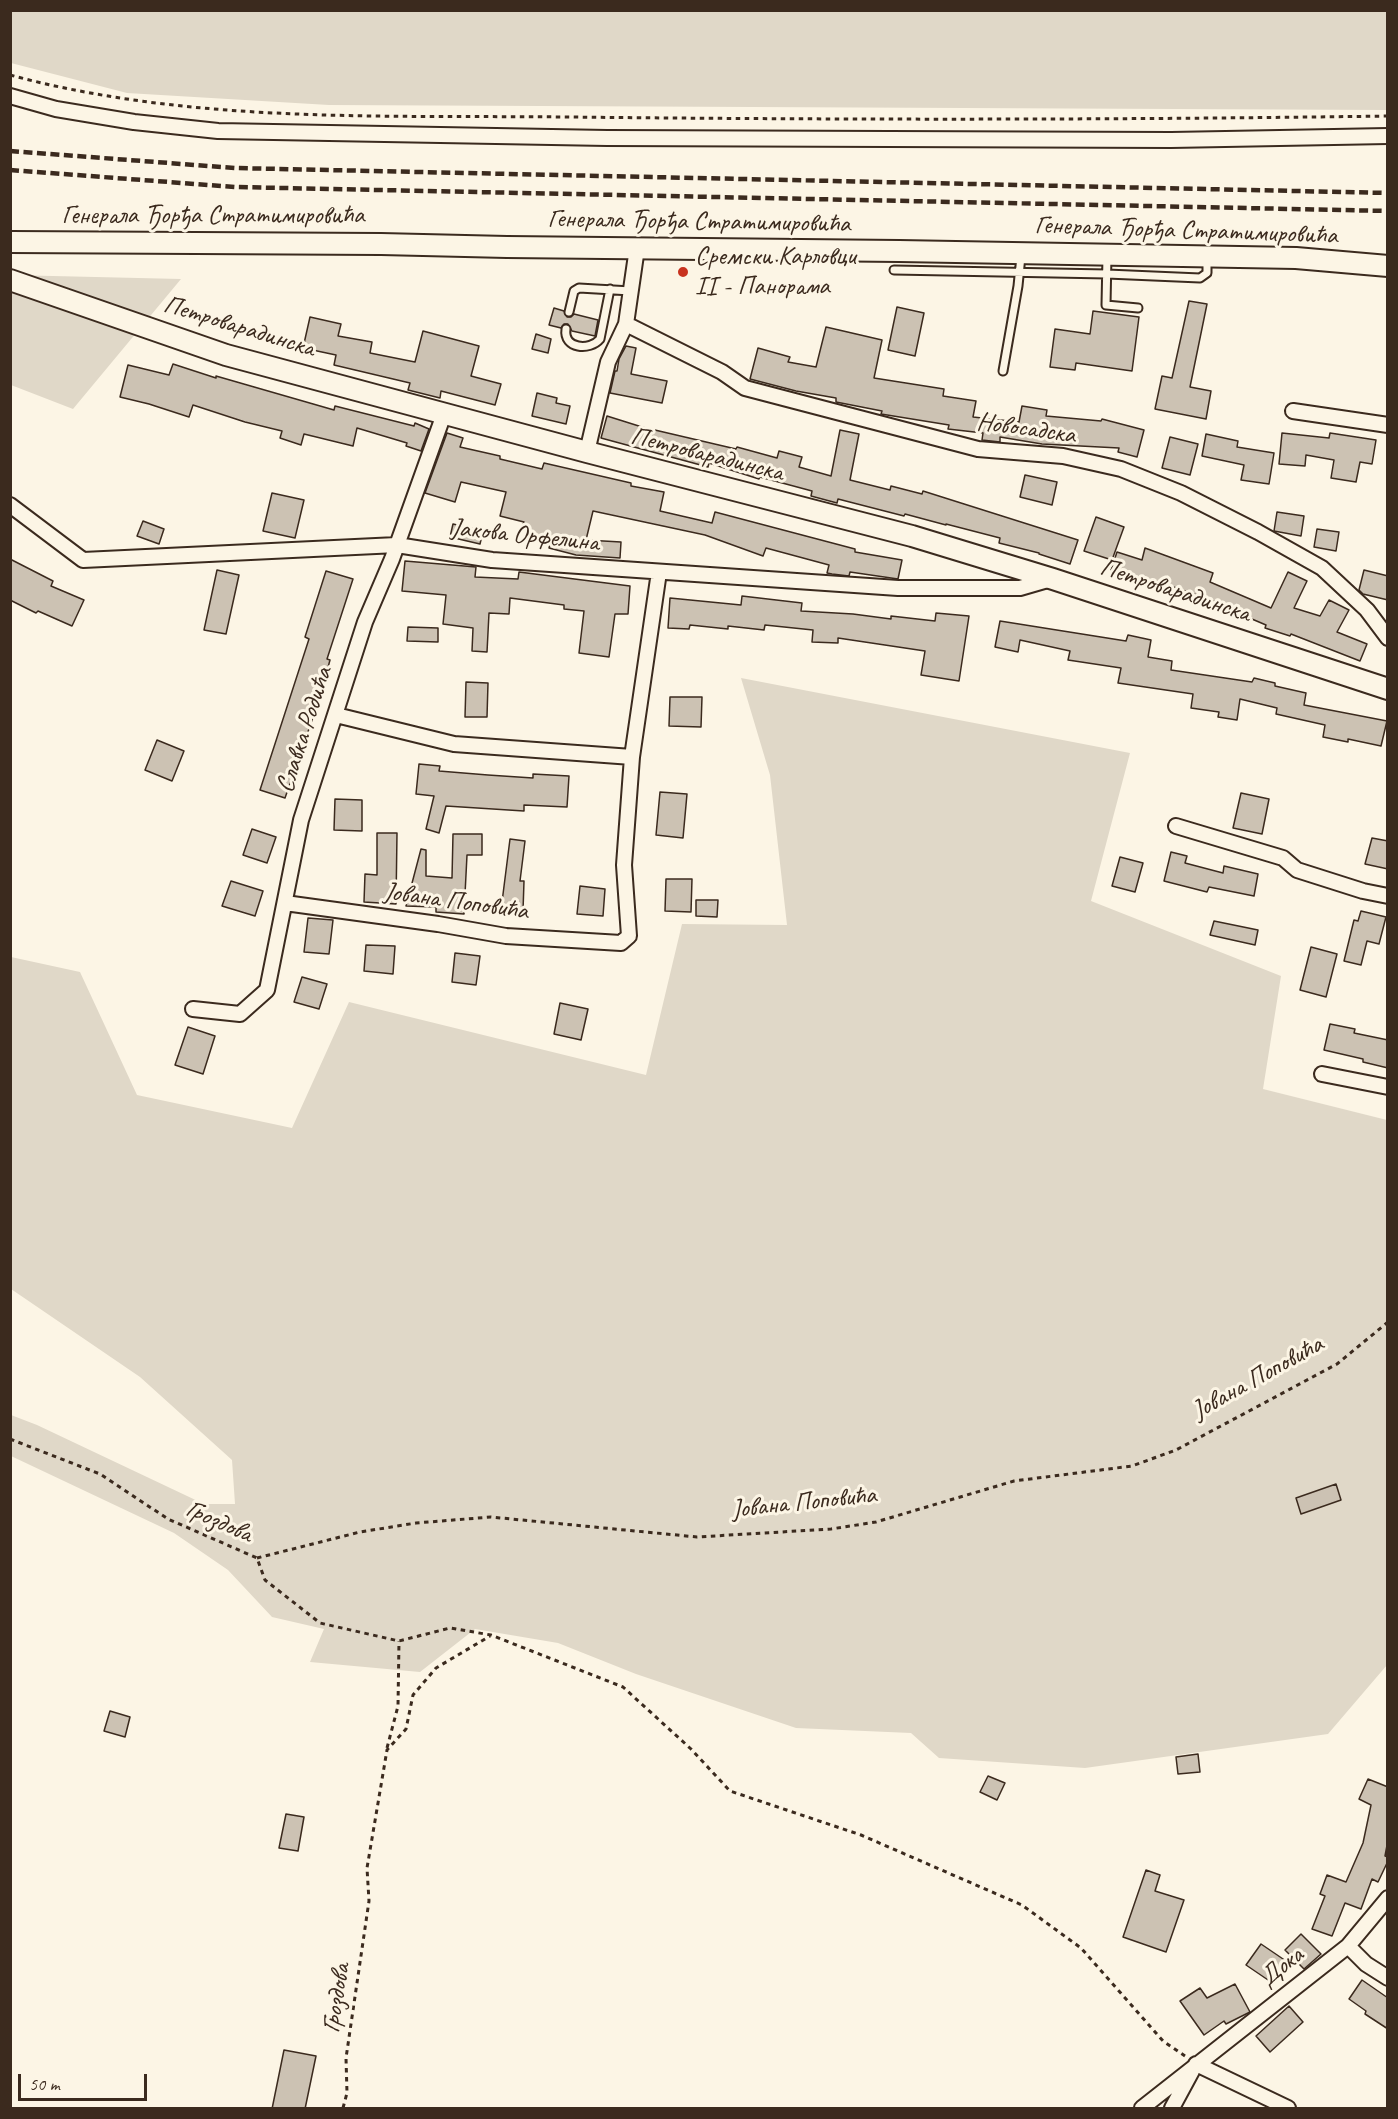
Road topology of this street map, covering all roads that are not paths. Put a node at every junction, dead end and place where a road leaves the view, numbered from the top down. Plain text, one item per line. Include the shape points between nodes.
1 (10, 96) edge
2 (1388, 136) edge
3 (10, 242) edge
4 (637, 248) junction
5 (1020, 263) junction
6 (1107, 264) junction
7 (1388, 266) edge
8 (894, 270) dead end
9 (10, 280) edge
10 (610, 289) junction
11 (631, 291) junction
12 (1138, 308) dead end
13 (569, 312) dead end
14 (626, 324) junction
15 (566, 329) dead end
16 (1003, 371) dead end
17 (1293, 411) dead end
18 (444, 414) junction
19 (1388, 424) edge
20 (587, 452) junction
21 (10, 505) edge
22 (397, 545) junction
23 (659, 572) junction
24 (1053, 579) junction
25 (1388, 638) edge
26 (1388, 689) edge
27 (336, 715) junction
28 (632, 757) junction
29 (1176, 826) dead end
30 (1388, 896) edge
31 (285, 903) junction
32 (193, 1009) dead end
33 (1322, 1074) dead end
34 (1388, 1087) edge
35 (1388, 1898) edge
36 (1348, 1946) junction
37 (1388, 1978) edge
38 (1196, 2064) junction
39 (1142, 2109) edge
40 (1172, 2109) edge
41 (1288, 2109) edge

1 - 2 street via 134,122 218,132 1171,140
3 - 4 street, Генерала Ђорђа Стратимировића
4 - 5 street, Генерала Ђорђа Стратимировића
4 - 11 street
5 - 6 street, Генерала Ђорђа Стратимировића
5 - 8 lane
5 - 16 lane
6 - 7 street, Генерала Ђорђа Стратимировића via 1207,257 1296,258
6 - 12 lane via 1106,304
9 - 18 street, Петроварадинска via 226,355
10 - 11 lane
10 - 13 lane via 579,288 574,291
10 - 15 lane via 596,344 567,342
11 - 14 street
14 - 20 street via 608,362
14 - 25 street, Новосадска via 722,372 745,388 978,449 1063,456 1121,469 1181,493 1322,568 1367,610
17 - 19 street
18 - 20 street, Петроварадинска
18 - 22 street, Славка Родића
20 - 24 street, Петроварадинска via 912,536
21 - 22 street, Јакова Орфелина via 83,560
22 - 23 street, Јакова Орфелина via 492,560
22 - 27 street, Славка Родића via 365,622
23 - 24 street, Јакова Орфелина via 898,588 1020,588
23 - 28 street
24 - 26 street, Петроварадинска
27 - 28 street via 454,744
27 - 31 street, Славка Родића via 301,820
28 - 31 street, Јована Поповића via 624,865 629,936 621,943 506,936
29 - 30 street via 1283,858 1297,870
31 - 32 street, Славка Родића via 267,990 240,1014
33 - 34 street
35 - 36 street, Дока
36 - 37 street
36 - 38 street, Дока
38 - 39 street, Дока
38 - 40 street
38 - 41 street

